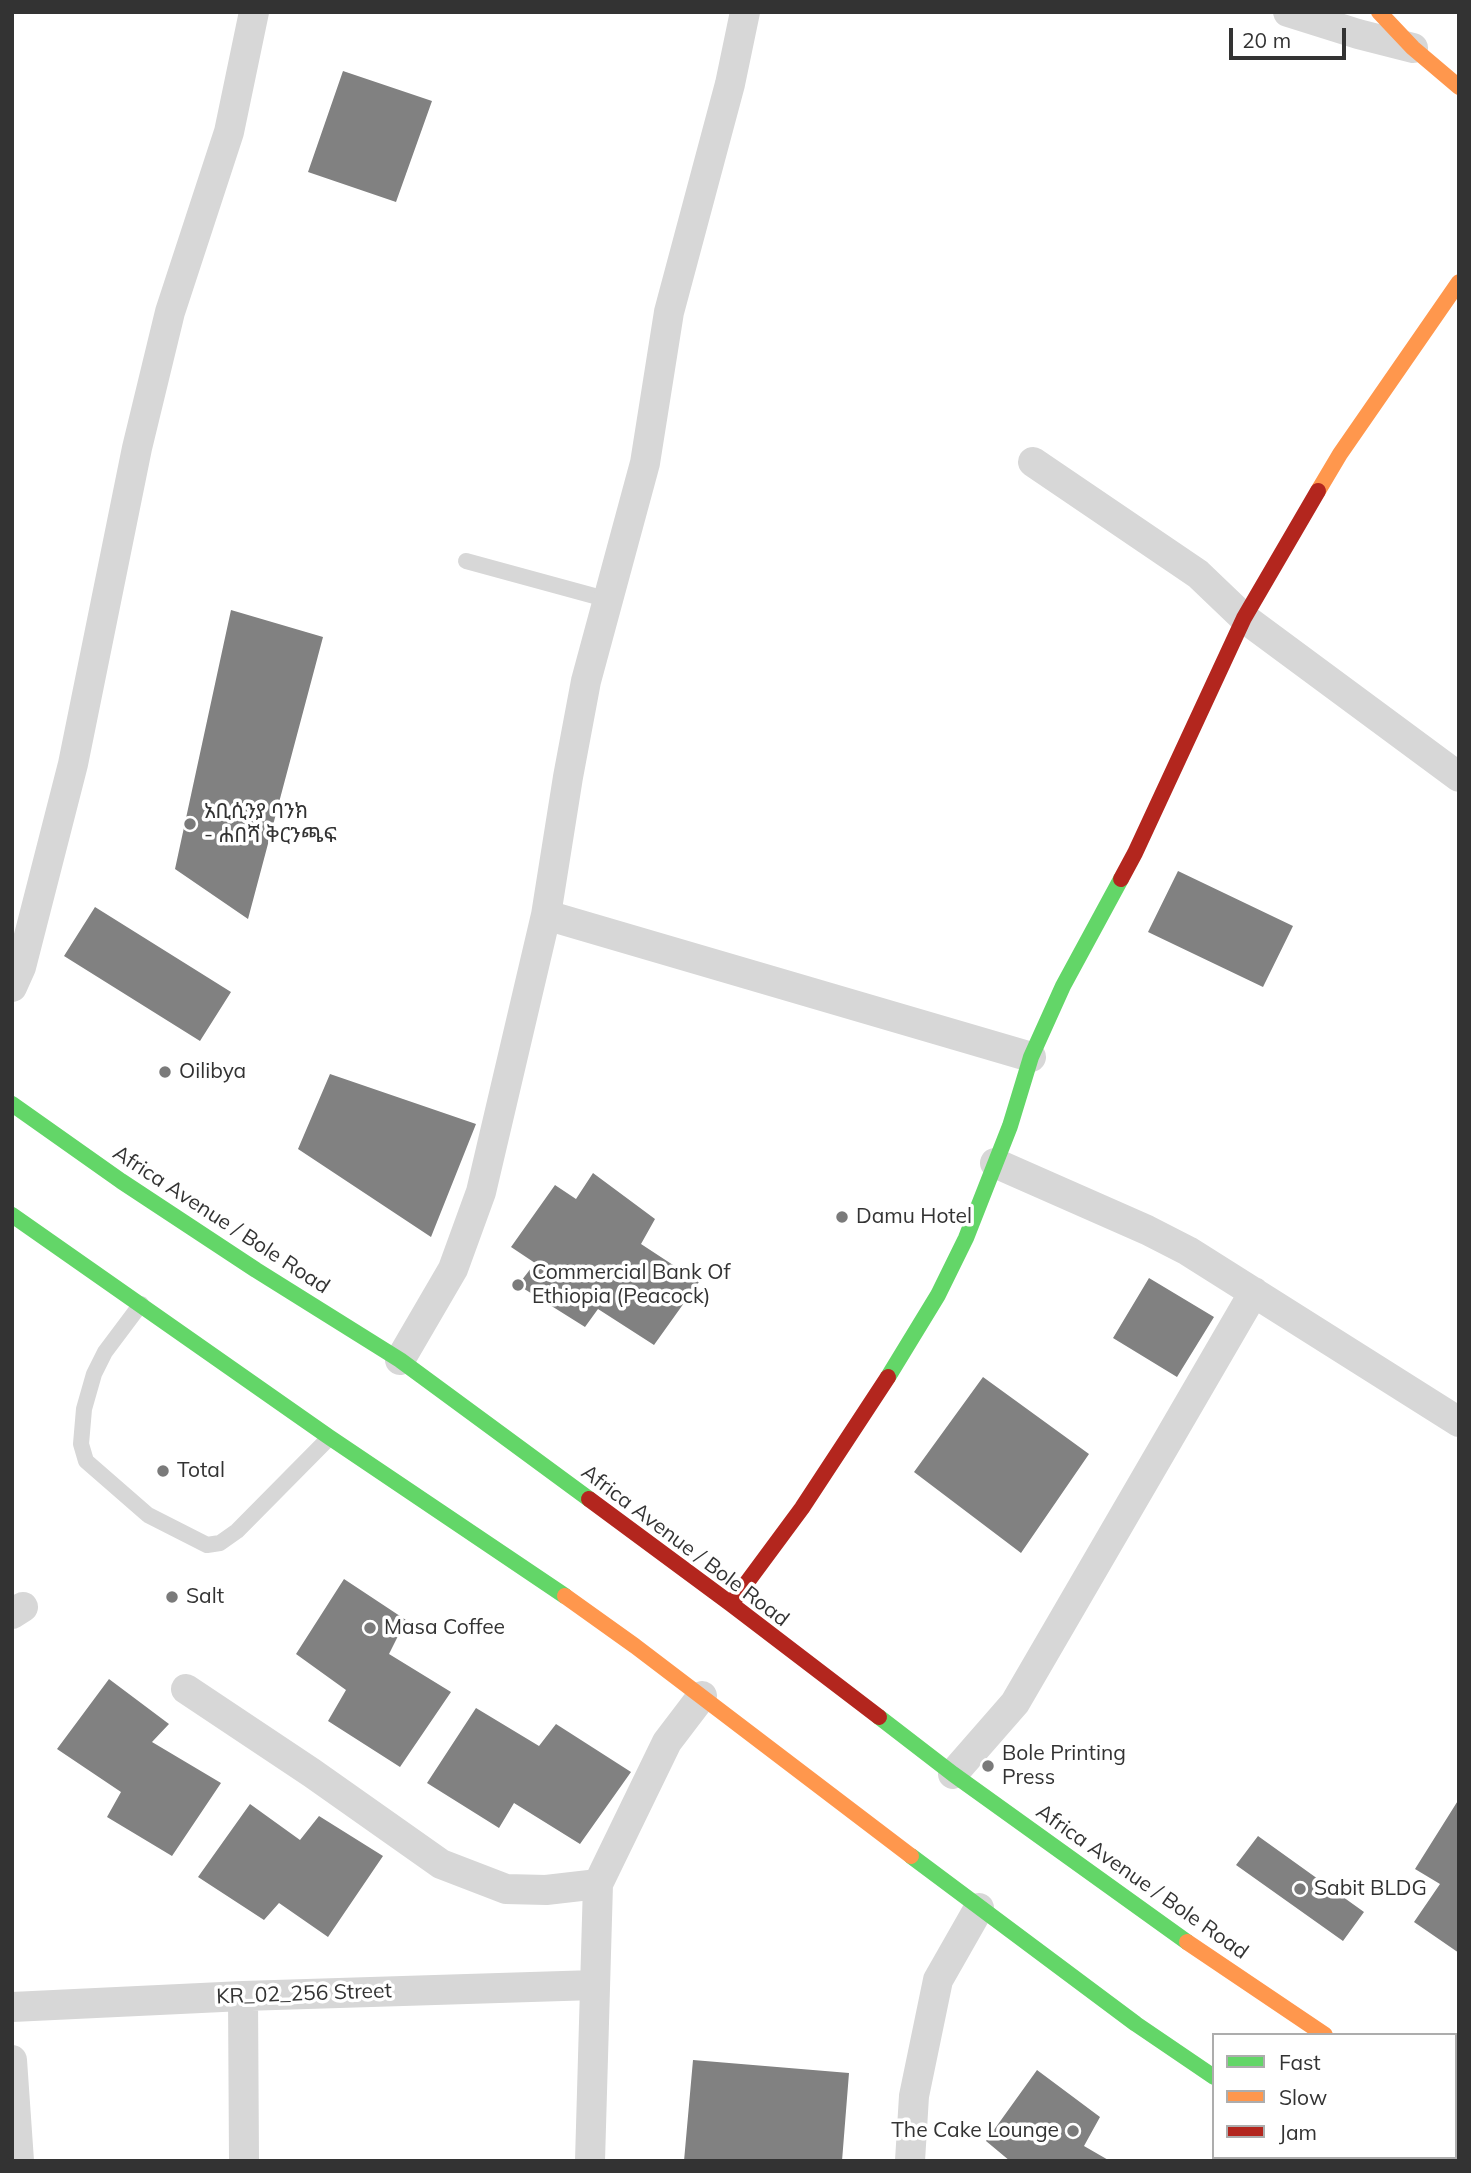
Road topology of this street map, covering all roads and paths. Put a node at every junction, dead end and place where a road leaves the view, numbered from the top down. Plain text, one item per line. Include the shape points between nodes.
1 (254, 12) edge
2 (745, 12) edge
3 (1288, 12) edge
4 (1379, 12) edge
5 (1413, 48) junction
6 (1459, 87) edge
7 (1459, 282) edge
8 (1032, 462) dead end
9 (466, 561) dead end
10 (609, 600) junction
11 (1244, 618) junction
12 (1459, 777) edge
13 (546, 915) junction
14 (12, 987) edge
15 (1031, 1056) junction
16 (12, 1104) edge
17 (995, 1163) junction
18 (12, 1215) edge
19 (1254, 1292) junction
20 (141, 1304) junction
21 (400, 1360) junction
22 (1459, 1422) edge
23 (329, 1437) junction
24 (731, 1604) junction
25 (186, 1689) dead end
26 (702, 1696) junction
27 (953, 1774) junction
28 (598, 1884) junction
29 (979, 1908) junction
30 (595, 1985) junction
31 (243, 1996) junction
32 (12, 2007) edge
33 (1322, 2033) edge
34 (12, 2060) edge
35 (1212, 2076) edge
36 (19, 2161) edge
37 (244, 2161) edge
38 (590, 2161) edge
39 (910, 2161) edge

1 - 14 street via 229,132 170,312 137,449 73,764
2 - 10 street via 669,312 645,463
3 - 5 street
4 - 5 main road
5 - 6 main road
7 - 11 main road via 1340,454
8 - 11 street via 1198,574
9 - 10 lane
10 - 13 street via 586,681
11 - 12 street
11 - 15 main road via 1157,808
13 - 15 street
13 - 21 street via 481,1192 453,1269
15 - 17 main road
16 - 21 main road, Africa Avenue / Bole Road via 256,1270
17 - 19 street via 1147,1230
17 - 24 main road via 938,1295 809,1497
18 - 20 main road
19 - 22 street
19 - 27 street via 1015,1703
20 - 23 main road
20 - 23 lane via 94,1374 81,1444 86,1461 148,1515 207,1545 220,1543
21 - 24 main road, Africa Avenue / Bole Road
23 - 26 main road via 522,1566
24 - 27 main road, Africa Avenue / Bole Road
25 - 28 street via 441,1864 506,1889
26 - 28 street via 667,1742
26 - 29 main road
27 - 33 main road, Africa Avenue / Bole Road
28 - 30 street
29 - 35 main road
29 - 39 street via 938,1980 914,2096
30 - 31 street, KR_02_256 Street
30 - 38 street
31 - 32 street, KR_02_256 Street
31 - 37 street
34 - 36 street

